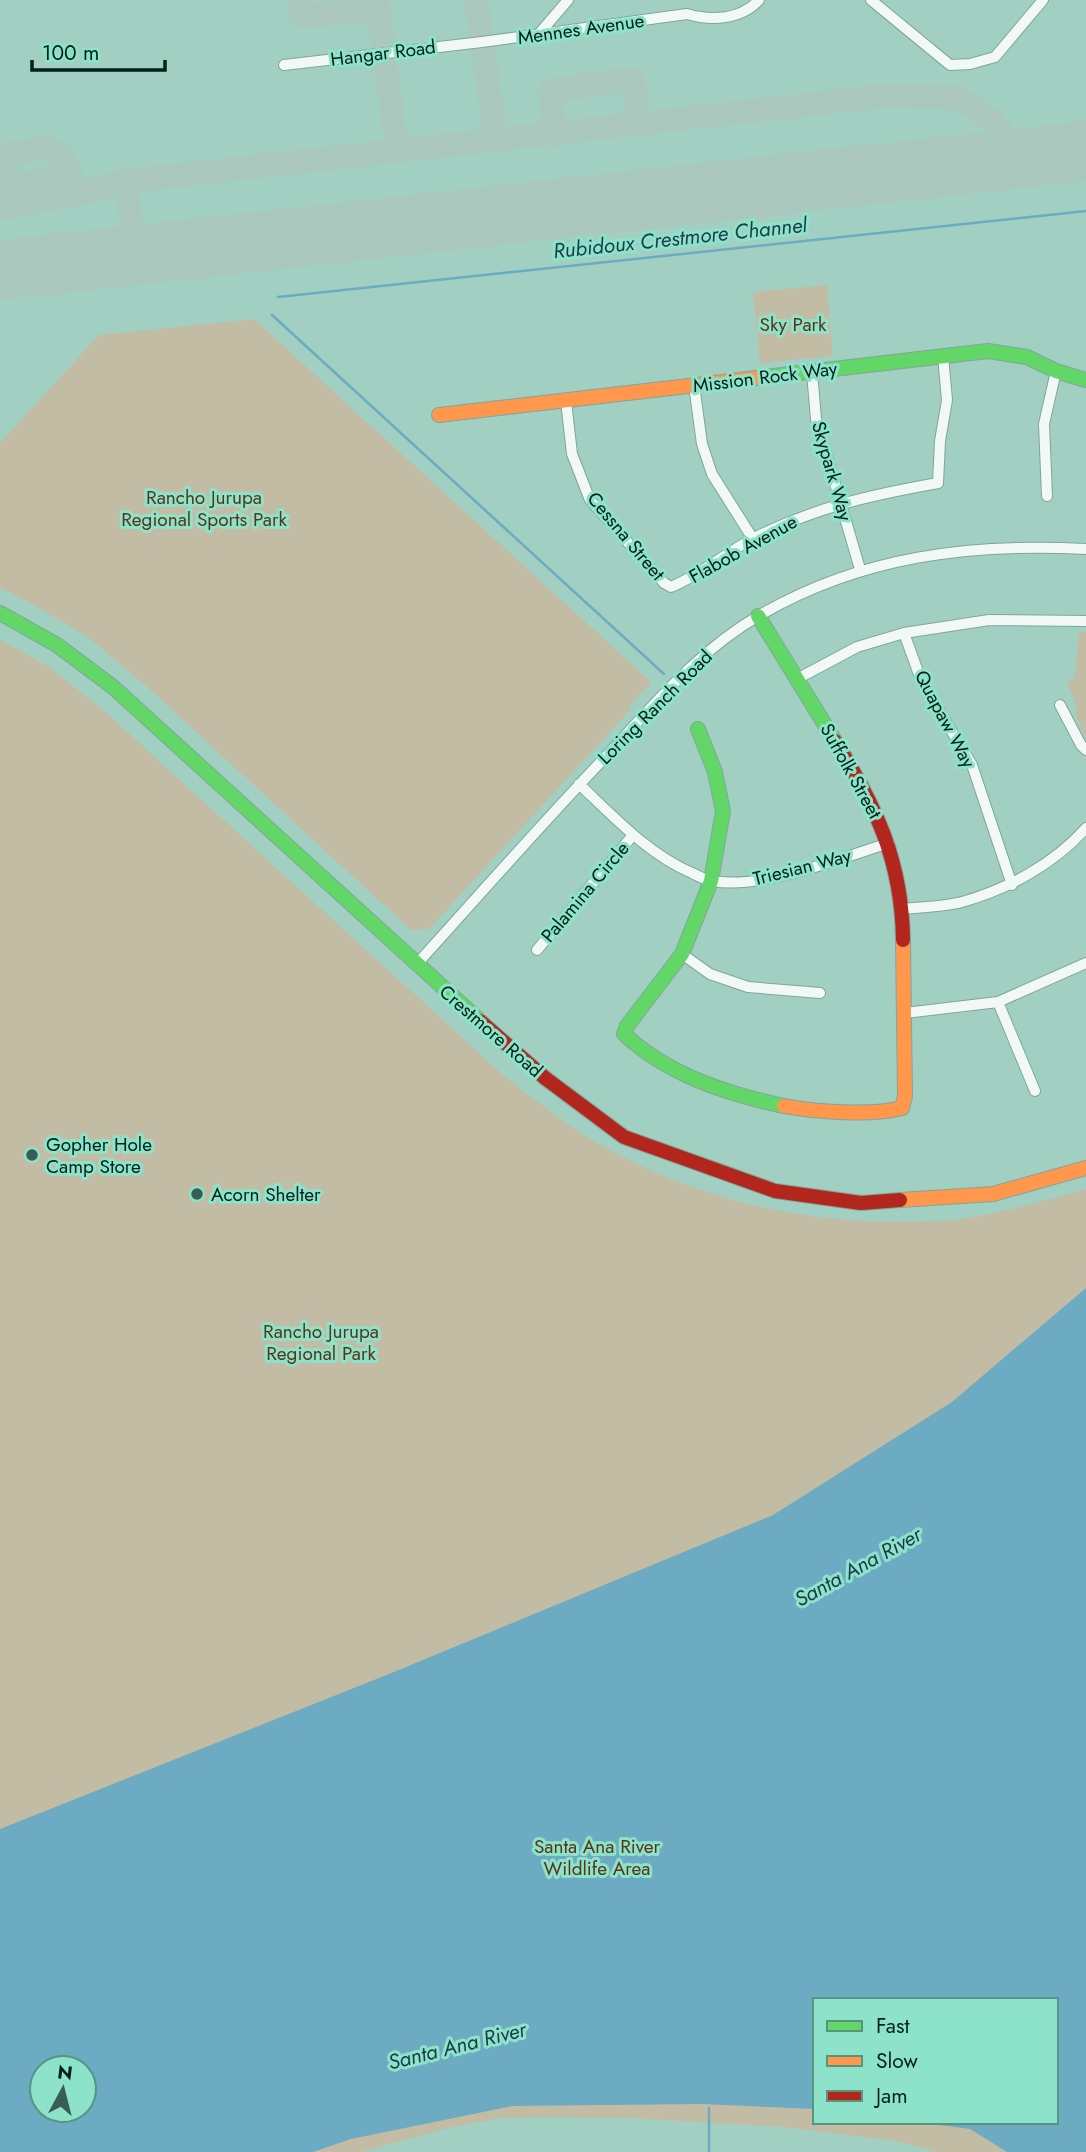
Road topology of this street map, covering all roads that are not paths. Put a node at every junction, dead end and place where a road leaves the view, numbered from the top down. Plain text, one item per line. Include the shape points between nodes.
1 (568, 0) edge
2 (759, 0) edge
3 (871, 0) edge
4 (1043, 0) edge
5 (538, 35) junction
6 (482, 42) joint
7 (284, 65) dead end
8 (943, 356) junction
9 (1056, 371) junction
10 (812, 372) junction
11 (1086, 380) edge
12 (694, 385) junction
13 (566, 401) junction
14 (439, 415) dead end
15 (1047, 496) dead end
16 (841, 502) junction
17 (753, 539) junction
18 (1086, 549) edge
19 (860, 569) junction
20 (671, 587) joint
21 (0, 613) edge
22 (758, 616) junction
23 (1086, 621) edge
24 (904, 633) junction
25 (797, 679) junction
26 (1060, 705) dead end
27 (698, 729) dead end
28 (1086, 750) edge
29 (579, 784) junction
30 (1086, 828) edge
31 (633, 835) junction
32 (889, 843) junction
33 (711, 881) junction
34 (1012, 885) junction
35 (903, 909) junction
36 (537, 950) dead end
37 (682, 954) junction
38 (1086, 963) edge
39 (416, 965) junction
40 (820, 993) dead end
41 (999, 1002) junction
42 (905, 1013) junction
43 (1035, 1091) dead end
44 (1086, 1168) edge

1 - 5 street
2 - 5 street, Mennes Avenue via 734,16 687,14
3 - 4 street via 950,65 995,57
5 - 6 street, Mennes Avenue
6 - 7 street, Hangar Road
8 - 9 street, Mission Rock Way via 988,351 1027,356
8 - 10 street, Mission Rock Way
8 - 16 street, Flabob Avenue via 947,400 938,483
9 - 11 street, Mission Rock Way
9 - 15 street via 1044,424
10 - 12 street, Mission Rock Way
10 - 16 street, Skypark Way via 816,419
12 - 13 street, Mission Rock Way
12 - 17 street via 702,444 712,474
13 - 14 street, Mission Rock Way
13 - 20 street, Cessna Street via 572,454 590,500
16 - 17 street, Flabob Avenue
16 - 19 street, Skypark Way
17 - 20 street, Flabob Avenue
18 - 19 street, Loring Ranch Road via 1028,546 947,552
19 - 22 street, Loring Ranch Road
21 - 39 street, Crestmore Road via 57,645 113,687
22 - 25 street, Suffolk Street
22 - 29 street, Loring Ranch Road via 700,658
23 - 24 street via 989,620
24 - 25 street via 857,647
24 - 34 street, Quapaw Way via 921,680 972,765
25 - 32 street, Suffolk Street via 865,788
26 - 28 street
27 - 33 street via 715,772 723,811
29 - 31 street, Triesian Way
29 - 39 street, Loring Ranch Road
30 - 34 street
31 - 33 street, Triesian Way via 670,864
31 - 36 street, Palamina Circle
32 - 33 street, Triesian Way via 771,878
32 - 35 street, Suffolk Street
33 - 37 street
34 - 35 street via 960,902
35 - 42 street, Suffolk Street
37 - 40 street via 709,974 748,987
37 - 42 street, Suffolk Street via 624,1034 660,1062 735,1095 810,1110 902,1108
38 - 41 street
39 - 44 street, Crestmore Road via 545,1078 624,1137 775,1191 861,1203 993,1194
41 - 42 street
41 - 43 street

